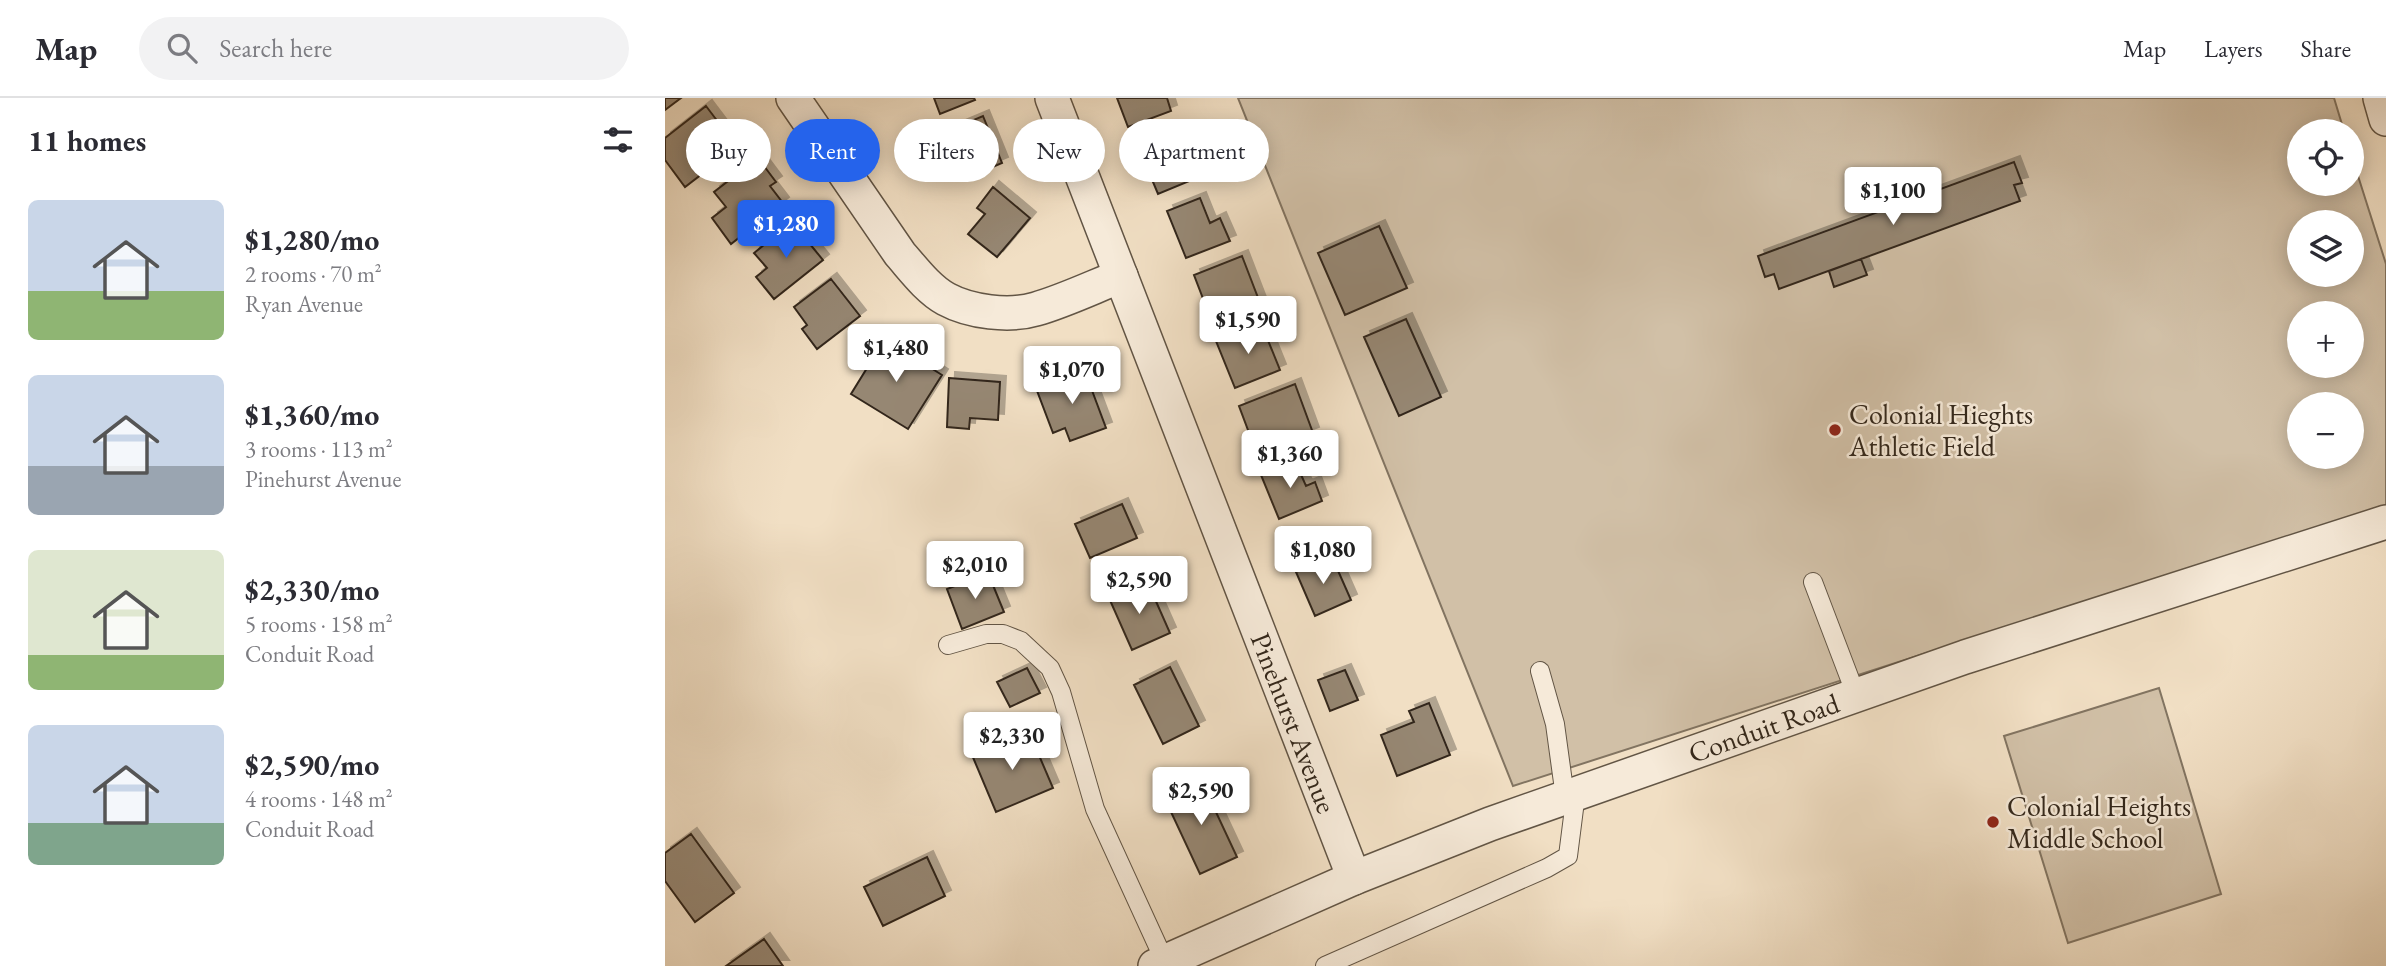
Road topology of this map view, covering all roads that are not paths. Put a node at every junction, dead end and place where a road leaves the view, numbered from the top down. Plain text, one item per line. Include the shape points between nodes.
1 (793, 98) edge
2 (1052, 98) edge
3 (2380, 98) edge
4 (2386, 119) edge
5 (1121, 276) junction
6 (2386, 522) edge
7 (1813, 582) dead end
8 (948, 645) dead end
9 (1539, 671) dead end
10 (1856, 695) junction
11 (1570, 795) junction
12 (1354, 878) junction
13 (1160, 964) edge
14 (1325, 966) edge

1 - 5 street via 900,254 945,298 968,308 1007,313 1034,310
2 - 5 street, Pinehurst Avenue
3 - 4 street
5 - 12 street, Pinehurst Avenue
6 - 10 street, Conduit Road
7 - 10 lane
8 - 13 lane via 1003,634 1021,641 1050,668 1095,809
9 - 11 lane
10 - 11 street, Conduit Road
11 - 12 street, Conduit Road
11 - 14 lane via 1568,856
12 - 13 street, Conduit Road

